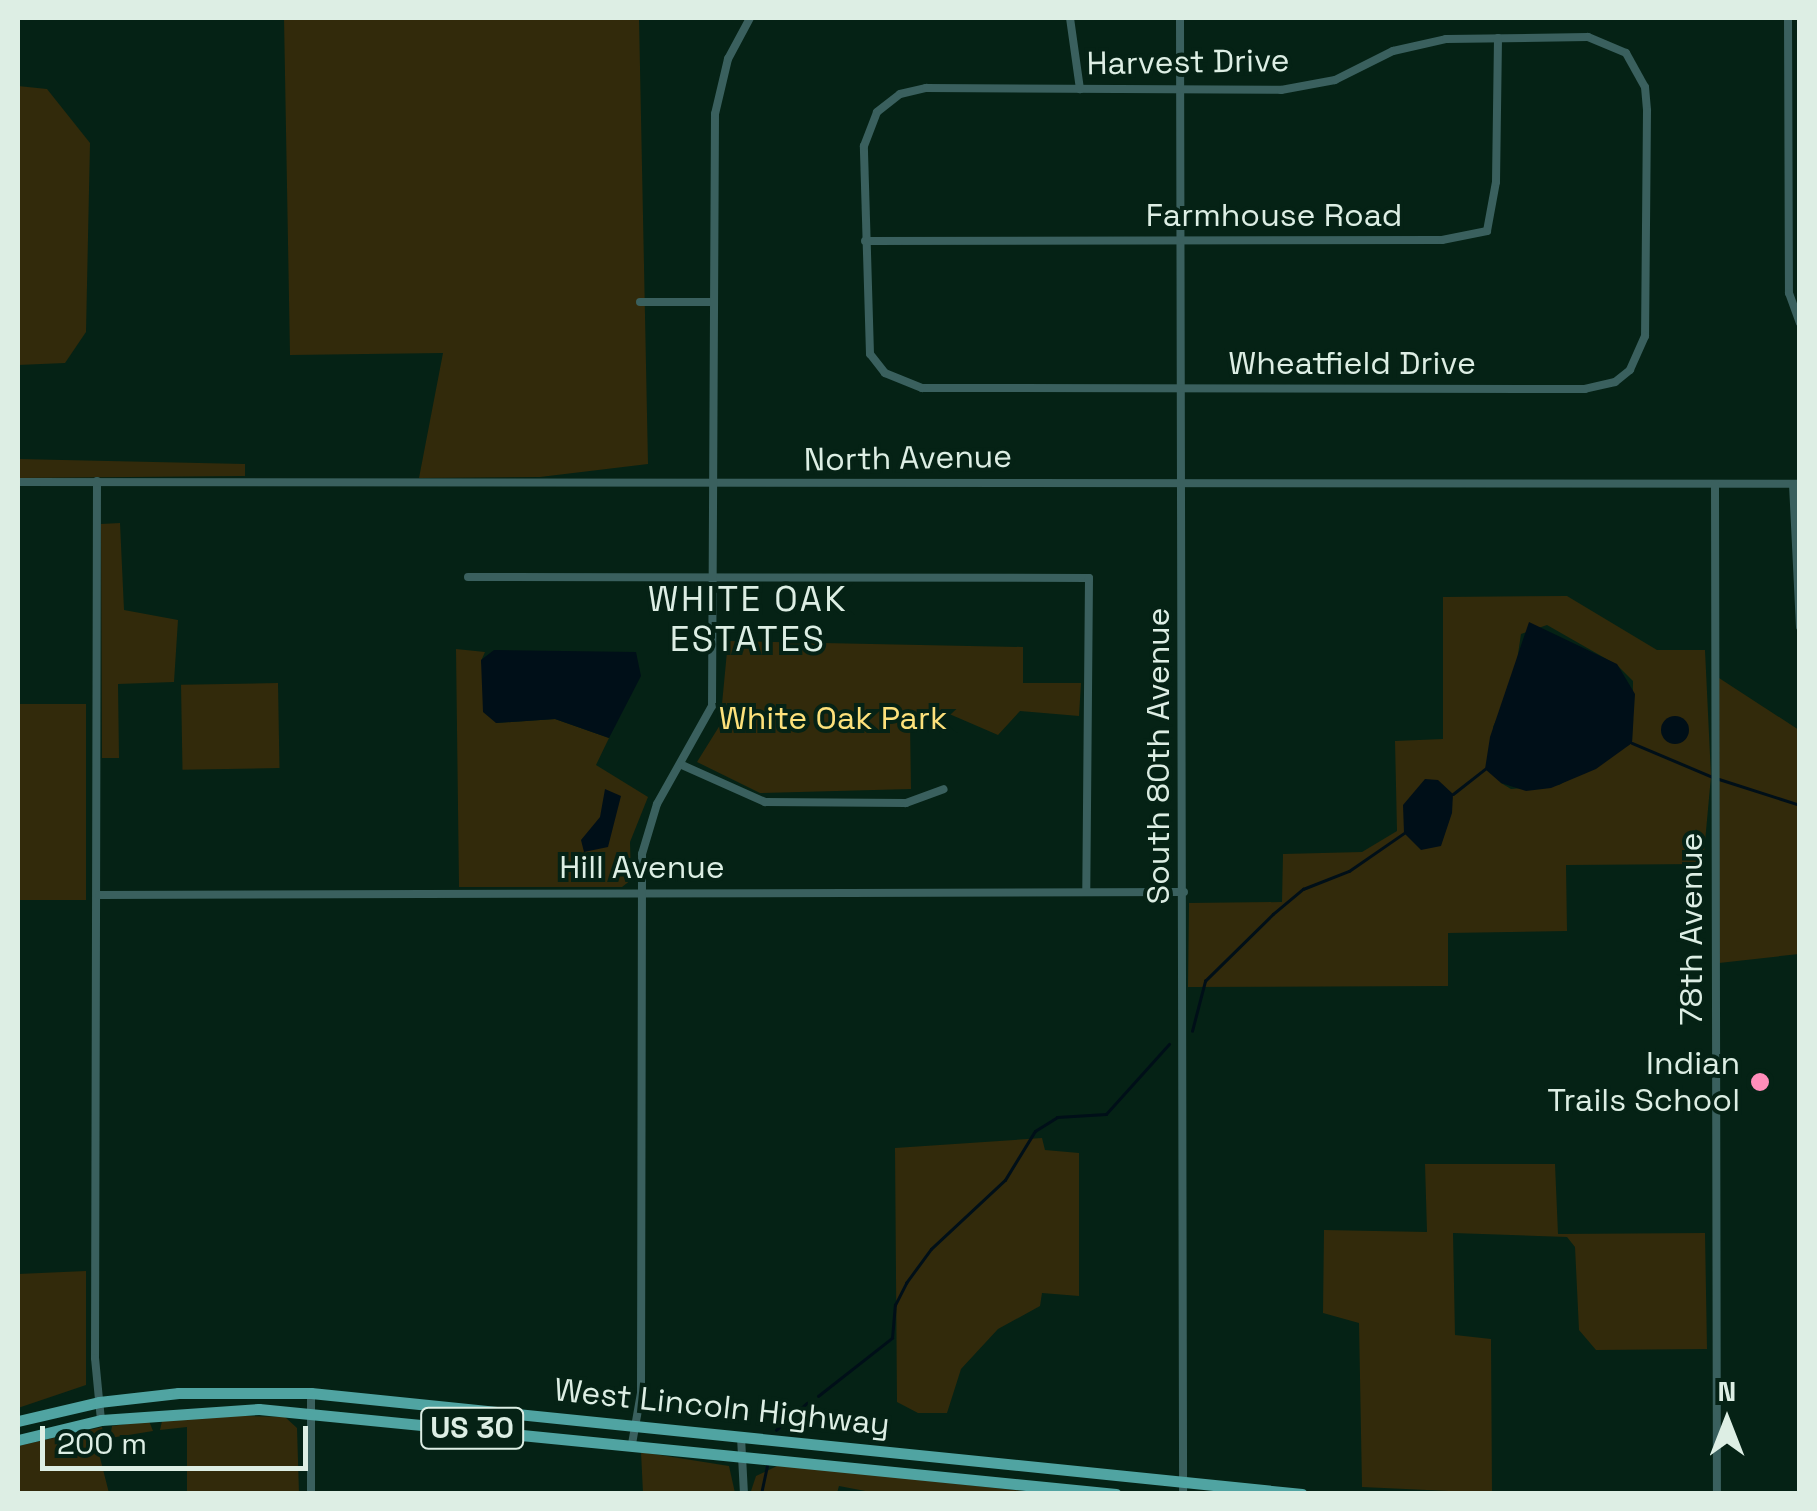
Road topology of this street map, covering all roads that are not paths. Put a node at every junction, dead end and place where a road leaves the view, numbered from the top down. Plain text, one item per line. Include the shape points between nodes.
1 (750, 18) edge
2 (1070, 18) edge
3 (1180, 18) edge
4 (1788, 18) edge
5 (1498, 38) junction
6 (1626, 53) joint
7 (1080, 89) junction
8 (1182, 89) junction
9 (1182, 240) junction
10 (866, 241) junction
11 (640, 302) dead end
12 (714, 302) junction
13 (1800, 323) edge
14 (1182, 387) junction
15 (1182, 479) junction
16 (98, 481) junction
17 (18, 482) edge
18 (1715, 484) junction
19 (1796, 484) edge
20 (715, 486) junction
21 (468, 576) dead end
22 (714, 576) junction
23 (1800, 626) edge
24 (682, 766) junction
25 (944, 789) dead end
26 (640, 892) junction
27 (1086, 892) junction
28 (1184, 892) junction
29 (100, 894) junction
30 (311, 1393) junction
31 (98, 1402) junction
32 (311, 1413) junction
33 (102, 1420) junction
34 (18, 1421) edge
35 (632, 1428) junction
36 (741, 1436) junction
37 (18, 1440) edge
38 (632, 1444) junction
39 (744, 1455) junction
40 (1183, 1488) edge
41 (311, 1494) edge
42 (744, 1494) edge
43 (1116, 1494) edge
44 (1302, 1494) edge
45 (1718, 1494) edge

1 - 12 street via 728,59 717,100
2 - 7 street
3 - 8 street, South 80th Avenue
4 - 13 street via 1789,293
5 - 6 street, Harvest Drive via 1588,36
5 - 8 street, Harvest Drive via 1446,39 1393,51 1335,80 1281,90
5 - 9 street, Farmhouse Road via 1496,182 1486,232 1442,240
6 - 14 street, Wheatfield Drive via 1645,87 1647,111 1647,318 1640,352 1615,382 1585,389
7 - 8 street, Harvest Drive
7 - 10 street, Harvest Drive via 926,88 887,102 865,138
8 - 9 street, South 80th Avenue
9 - 10 street, Farmhouse Road
9 - 14 street, South 80th Avenue
10 - 14 street, Wheatfield Drive via 865,338 885,373 904,383
11 - 12 street
12 - 20 street
14 - 15 street, South 80th Avenue
15 - 18 street, North Avenue
15 - 20 street, North Avenue
15 - 28 street, South 80th Avenue
16 - 17 street, North Avenue
16 - 20 street, North Avenue
16 - 29 street
18 - 19 street, North Avenue
18 - 45 street, 78th Avenue
19 - 23 street
20 - 22 street
21 - 22 street
22 - 24 street via 712,706
22 - 27 street via 1088,578
24 - 25 street via 764,802 906,803
24 - 26 street via 647,829
26 - 27 street, Hill Avenue
26 - 29 street, Hill Avenue
26 - 35 street via 640,1394
27 - 28 street, Hill Avenue
28 - 40 street, South 80th Avenue
29 - 31 street
30 - 31 main road, West Lincoln Highway / US 30 via 210,1390
30 - 32 street
30 - 35 main road, West Lincoln Highway / US 30
31 - 33 street
31 - 34 main road, West Lincoln Highway / US 30
32 - 33 main road, West Lincoln Highway / US 30 via 211,1410
32 - 38 main road, West Lincoln Highway / US 30
32 - 41 street
33 - 37 main road, West Lincoln Highway / US 30
35 - 36 main road, West Lincoln Highway / US 30
35 - 38 street
36 - 39 street
36 - 40 main road, West Lincoln Highway / US 30
38 - 39 main road, West Lincoln Highway / US 30
39 - 42 street
39 - 43 main road, West Lincoln Highway / US 30
40 - 44 main road, West Lincoln Highway / US 30

